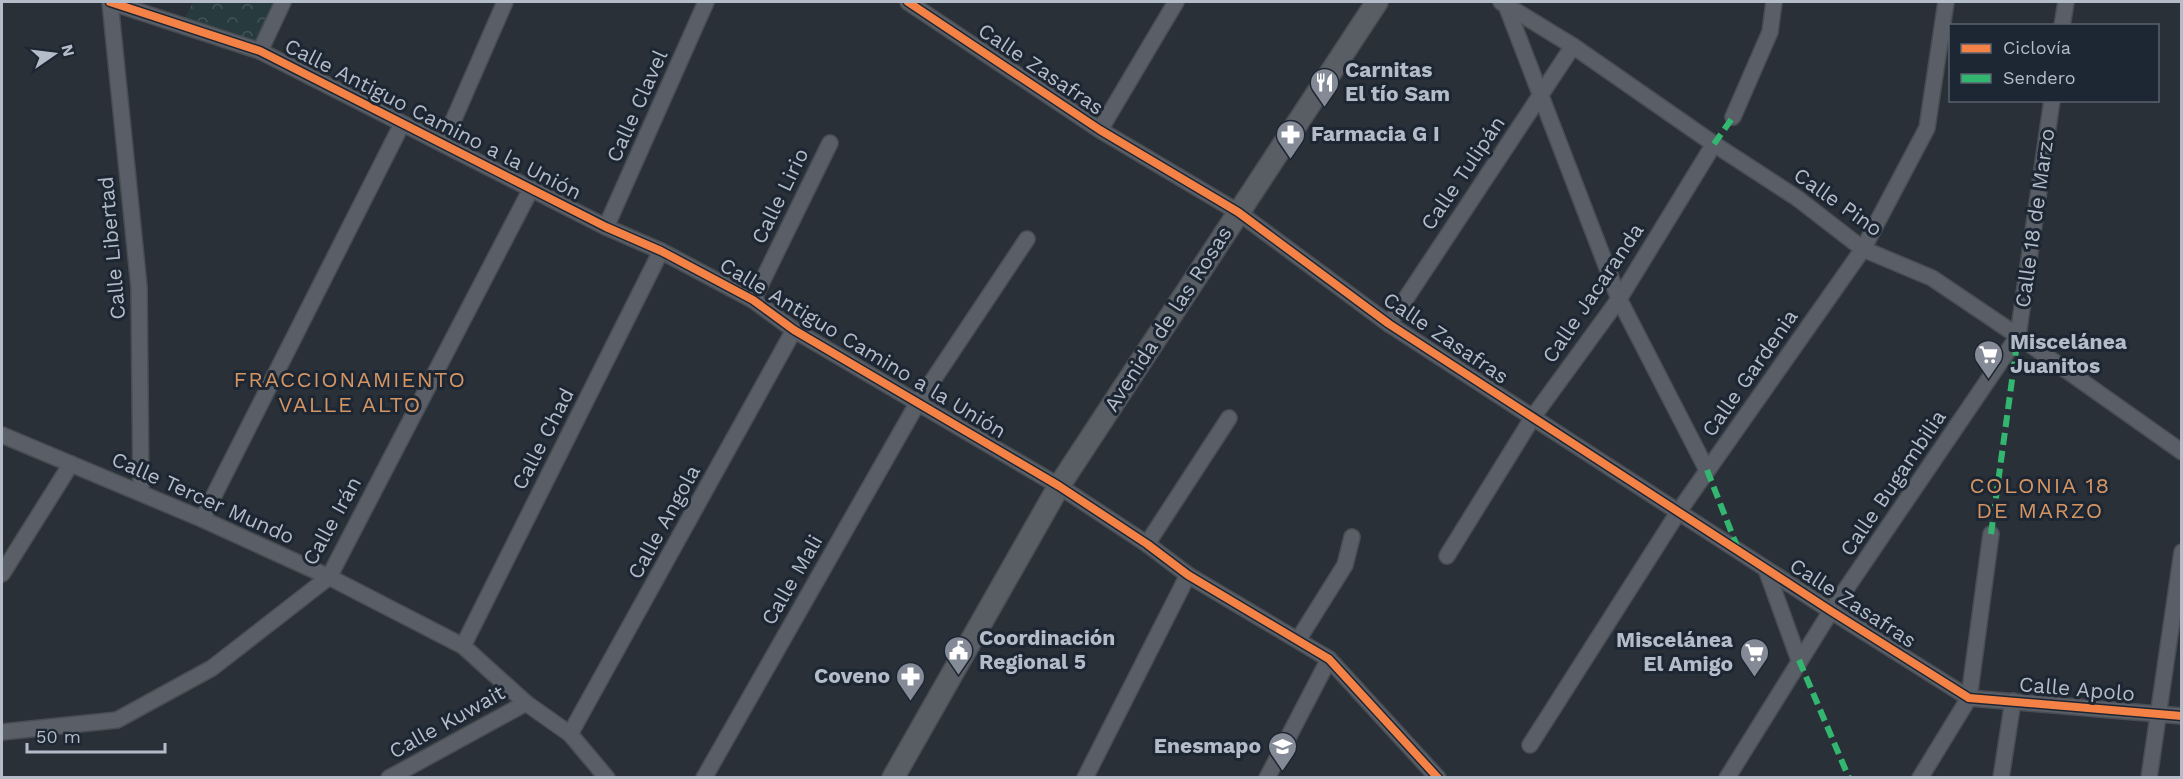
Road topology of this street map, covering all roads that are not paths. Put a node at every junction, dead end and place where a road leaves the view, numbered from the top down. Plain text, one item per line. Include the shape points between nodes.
1 (110, 2) edge
2 (283, 2) edge
3 (506, 2) edge
4 (705, 2) edge
5 (908, 2) edge
6 (1176, 2) edge
7 (1377, 2) edge
8 (1774, 2) edge
9 (1946, 2) edge
10 (2066, 2) edge
11 (1504, 3) edge
12 (2062, 24) edge
13 (1574, 46) junction
14 (260, 51) junction
15 (1541, 94) junction
16 (2052, 102) edge
17 (1733, 117) dead end
18 (402, 124) junction
19 (1100, 130) junction
20 (830, 143) dead end
21 (443, 144) junction
22 (1714, 144) junction
23 (531, 189) junction
24 (1238, 212) junction
25 (606, 227) junction
26 (1027, 239) dead end
27 (1863, 249) junction
28 (661, 251) junction
29 (1619, 299) junction
30 (753, 300) junction
31 (1389, 324) junction
32 (794, 330) junction
33 (2018, 336) junction
34 (917, 404) junction
35 (1533, 417) junction
36 (1229, 418) dead end
37 (2, 435) edge
38 (2181, 452) edge
39 (71, 464) junction
40 (1707, 470) junction
41 (1059, 486) junction
42 (141, 493) junction
43 (1679, 512) junction
44 (202, 519) junction
45 (1991, 534) dead end
46 (1352, 537) dead end
47 (1147, 544) junction
48 (2181, 552) edge
49 (1447, 556) dead end
50 (1766, 569) junction
51 (2, 574) edge
52 (1188, 575) junction
53 (329, 577) junction
54 (2179, 594) edge
55 (1831, 611) junction
56 (1298, 640) junction
57 (463, 646) junction
58 (1329, 659) junction
59 (1799, 660) junction
60 (1969, 698) junction
61 (2013, 701) junction
62 (526, 703) junction
63 (2159, 714) junction
64 (2181, 716) edge
65 (2, 732) edge
66 (570, 734) junction
67 (1530, 746) dead end
68 (389, 777) edge
69 (607, 777) edge
70 (704, 777) edge
71 (893, 777) edge
72 (1085, 777) edge
73 (1267, 777) edge
74 (1438, 777) edge
75 (1727, 777) edge
76 (1920, 777) edge
77 (2001, 777) edge
78 (2149, 777) edge

1 - 14 street, Calle Antiguo Camino a la Unión
1 - 42 street, Calle Libertad via 139,287
2 - 14 street
3 - 21 street
4 - 25 street, Calle Clavel
5 - 19 street, Calle Zasafras
6 - 19 street
7 - 24 street, Avenida de las Rosas
8 - 17 street via 1770,32
9 - 27 street, Calle Gardenia via 1927,128
10 - 12 street
11 - 13 street, Calle Pino
11 - 15 street
13 - 15 street, Calle Tulipán
13 - 22 street, Calle Pino
14 - 18 street, Calle Antiguo Camino a la Unión
15 - 29 street
15 - 31 street, Calle Tulipán
16 - 33 street, Calle 18 de Marzo
18 - 21 street, Calle Antiguo Camino a la Unión
18 - 44 street
19 - 24 street, Calle Zasafras
20 - 30 street, Calle Lirio
21 - 23 street, Calle Antiguo Camino a la Unión
22 - 27 street, Calle Pino via 1797,198
22 - 29 street, Calle Jacaranda
23 - 25 street, Calle Antiguo Camino a la Unión
23 - 53 street, Calle Irán
24 - 31 street, Calle Zasafras
24 - 41 street, Avenida de las Rosas
25 - 28 street, Calle Antiguo Camino a la Unión
26 - 34 street
27 - 33 street, Calle Pino via 1932,278
27 - 40 street, Calle Gardenia
28 - 30 street, Calle Antiguo Camino a la Unión
28 - 57 street, Calle Chad
29 - 35 street, Calle Jacaranda
29 - 40 street
30 - 32 street, Calle Antiguo Camino a la Unión
31 - 35 street, Calle Zasafras
32 - 34 street, Calle Antiguo Camino a la Unión
32 - 66 street, Calle Angola
33 - 38 street, Calle Pino
33 - 55 street, Calle Bugambilia
34 - 41 street, Calle Antiguo Camino a la Unión
34 - 70 street, Calle Mali
35 - 43 street, Calle Zasafras
35 - 49 street, Calle Jacaranda
36 - 47 street
37 - 39 street, Calle Tercer Mundo
39 - 42 street, Calle Tercer Mundo
39 - 51 street
40 - 43 street, Calle Gardenia
41 - 47 street, Calle Antiguo Camino a la Unión
41 - 71 street
42 - 44 street, Calle Tercer Mundo
43 - 50 street, Calle Zasafras
43 - 67 street, Calle Gardenia
44 - 53 street, Calle Tercer Mundo
45 - 60 street
46 - 56 street via 1345,566
47 - 52 street, Calle Antiguo Camino a la Unión
48 - 54 street
50 - 55 street, Calle Zasafras
50 - 59 street
52 - 56 street, Calle Antiguo Camino a la Unión
52 - 72 street
53 - 57 street, Calle Tercer Mundo
53 - 65 street, Calle Irán via 212,668 117,720
54 - 63 street
55 - 59 street, Calle Bugambilia
55 - 60 street, Calle Zasafras
56 - 58 street, Calle Antiguo Camino a la Unión
57 - 62 street, Calle Tercer Mundo
58 - 73 street
58 - 74 street, Calle Antiguo Camino a la Unión
59 - 75 street, Calle Bugambilia
60 - 61 street, Calle Apolo
60 - 76 street
61 - 63 street, Calle Apolo
61 - 77 street
62 - 66 street, Calle Tercer Mundo
62 - 68 street, Calle Kuwait
63 - 64 street, Calle Apolo
63 - 78 street
66 - 69 street, Calle Tercer Mundo

